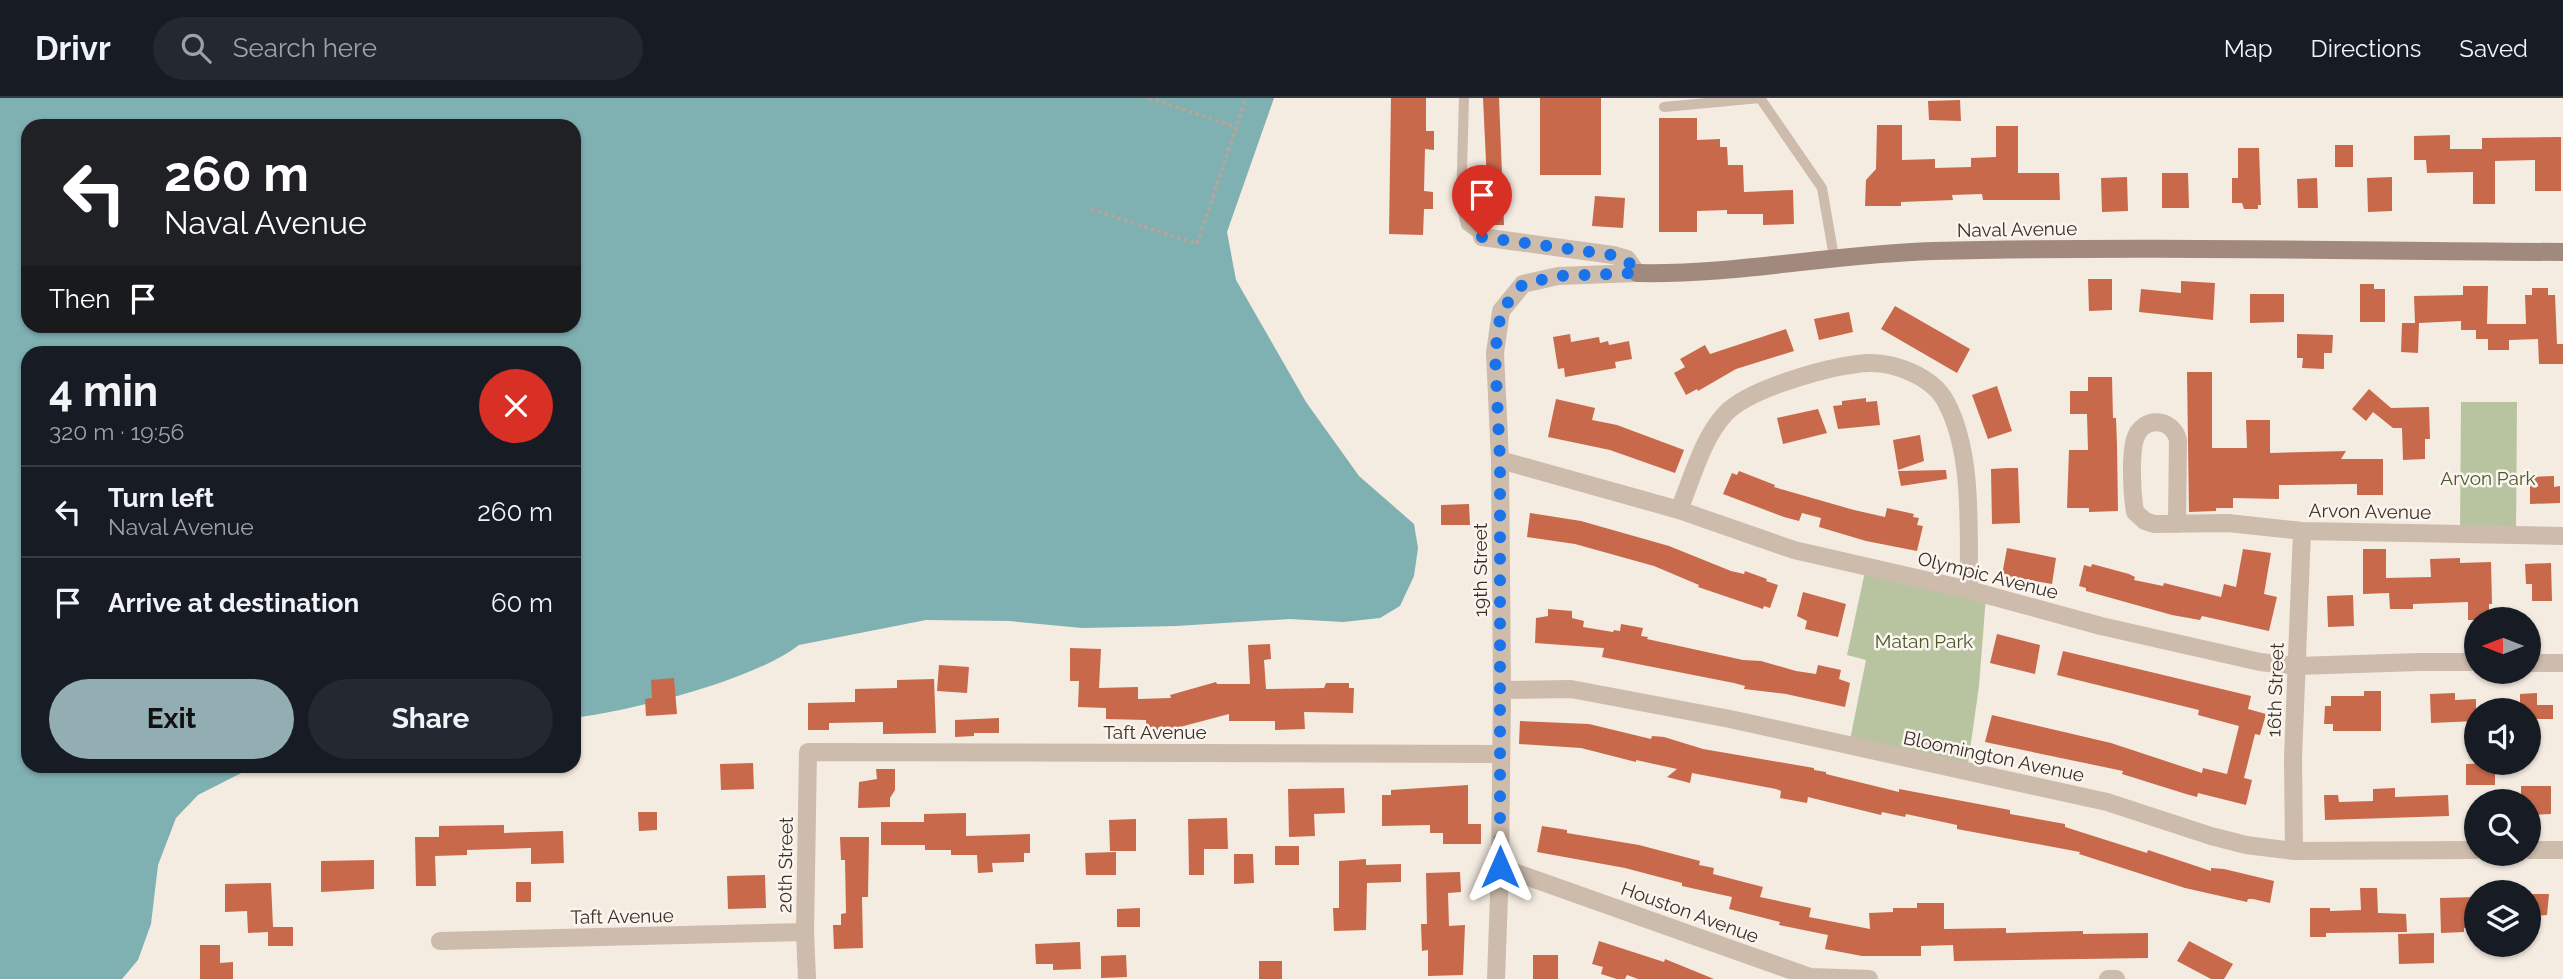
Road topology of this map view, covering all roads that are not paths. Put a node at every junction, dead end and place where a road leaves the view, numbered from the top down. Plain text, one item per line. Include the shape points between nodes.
1 (1464, 98) edge
2 (1760, 98) edge
3 (1664, 107) dead end
4 (1482, 237) joint
5 (2563, 252) edge
6 (1835, 257) junction
7 (1637, 273) junction
8 (1500, 460) junction
9 (1679, 510) junction
10 (2177, 524) junction
11 (2301, 531) junction
12 (2563, 536) edge
13 (1969, 590) junction
14 (2464, 662) edge
15 (2541, 663) edge
16 (2563, 663) edge
17 (2297, 666) junction
18 (1502, 690) junction
19 (808, 751) joint
20 (1501, 754) junction
21 (2464, 850) edge
22 (2541, 850) edge
23 (2563, 850) edge
24 (2294, 851) junction
25 (1500, 867) junction
26 (805, 932) junction
27 (440, 941) dead end
28 (1810, 978) edge
29 (807, 979) edge
30 (1496, 979) edge
31 (1869, 979) edge
32 (2108, 979) edge
33 (2116, 979) edge

1 - 4 lane via 1461,205 1466,225
2 - 3 lane
2 - 6 lane via 1822,188
4 - 7 street via 1613,255 1627,260
5 - 6 street, Naval Avenue via 2043,249
6 - 7 street, Naval Avenue via 1729,270
7 - 8 street, 19th Street via 1558,276 1523,284 1501,311 1495,353
8 - 9 street, Olympic Avenue
8 - 18 street, 19th Street
9 - 13 street, Olympic Avenue via 1794,550
9 - 13 street via 1712,433 1733,407 1763,390 1830,370 1870,363 1889,366 1925,379 1945,400 1954,420 1966,488
10 - 10 street, Arvon Avenue via 2154,524 2134,512 2134,440 2144,424 2164,422 2176,431
10 - 11 street, Arvon Avenue via 2228,523
11 - 12 street, Arvon Avenue
11 - 17 street, 16th Street
13 - 17 street, Olympic Avenue via 2260,663
14 - 17 street, Olympic Avenue
15 - 16 street
17 - 24 street, 16th Street
18 - 20 street, 19th Street
18 - 24 street, Bloomington Avenue via 1571,689 1730,719 2107,802 2246,845
19 - 20 street, Taft Avenue
19 - 26 street, 20th Street
20 - 25 street, 19th Street
21 - 24 street, Bloomington Avenue
22 - 23 street
25 - 28 street, Houston Avenue
25 - 30 street, 19th Street
26 - 27 street, Taft Avenue
26 - 29 street, 20th Street
28 - 31 street, Houston Avenue
32 - 33 street

